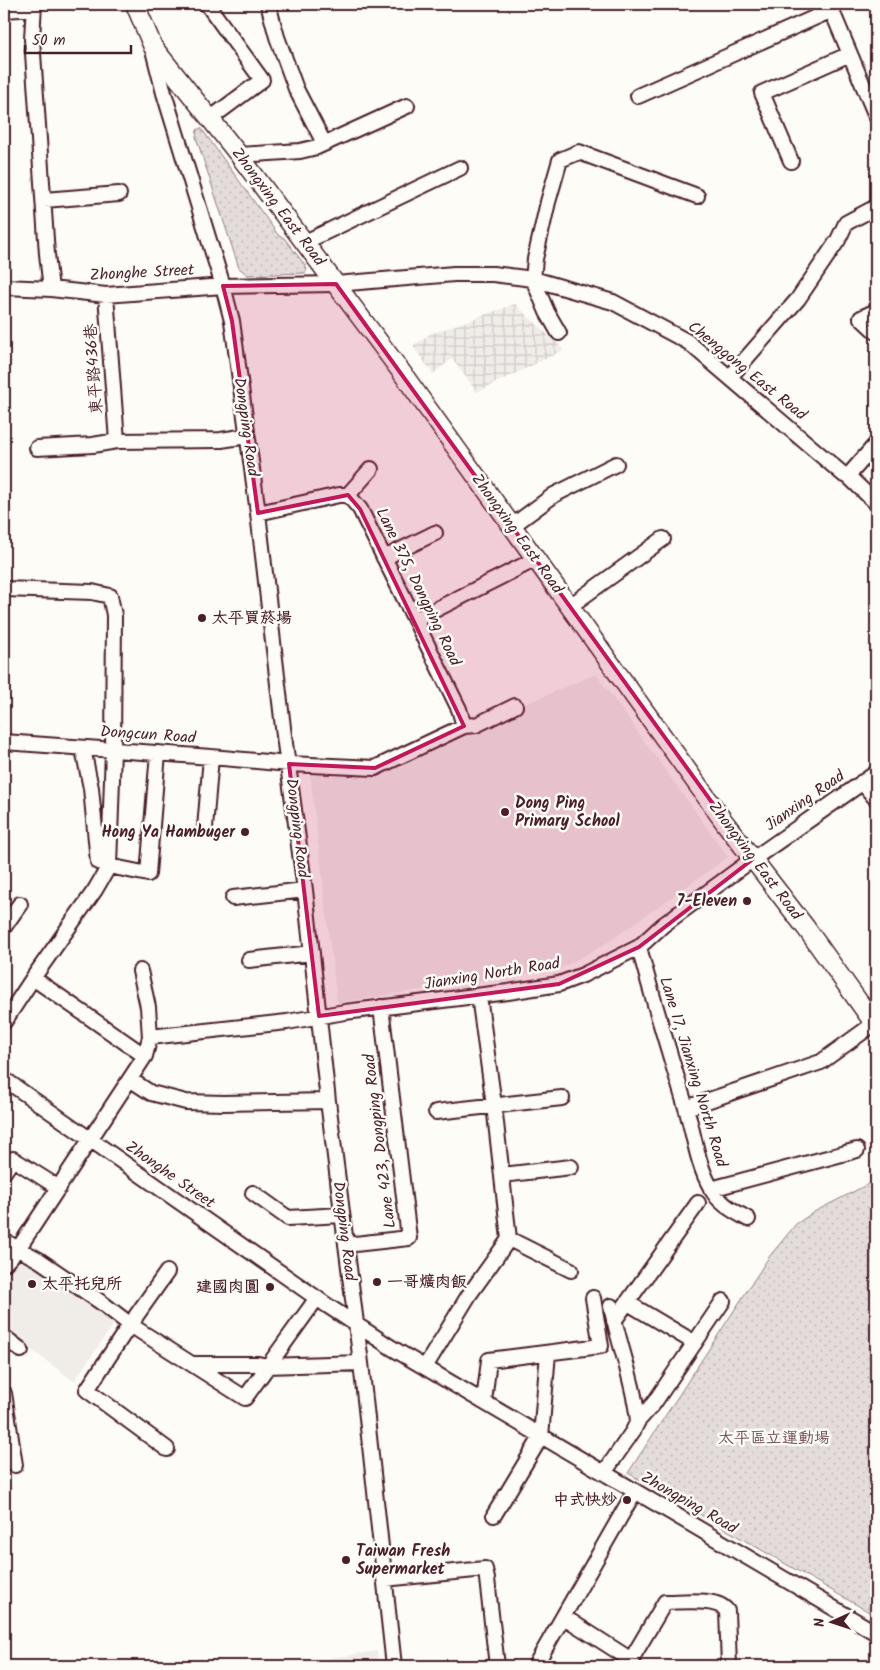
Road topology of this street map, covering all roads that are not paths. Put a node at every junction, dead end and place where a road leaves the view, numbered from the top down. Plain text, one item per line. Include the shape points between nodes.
1 (135, 4) edge
2 (207, 4) edge
3 (268, 4) edge
4 (34, 6) edge
5 (830, 7) edge
6 (4, 10) edge
7 (152, 47) junction
8 (850, 54) junction
9 (638, 96) dead end
10 (407, 106) dead end
11 (876, 116) edge
12 (211, 118) junction
13 (324, 143) junction
14 (239, 154) junction
15 (791, 160) dead end
16 (460, 168) dead end
17 (119, 194) dead end
18 (697, 196) dead end
19 (44, 200) junction
20 (876, 207) edge
21 (305, 242) junction
22 (533, 279) junction
23 (336, 284) junction
24 (223, 286) junction
25 (4, 287) edge
26 (51, 289) junction
27 (106, 295) junction
28 (876, 311) edge
29 (876, 332) edge
30 (559, 334) dead end
31 (730, 377) junction
32 (247, 436) junction
33 (117, 441) junction
34 (876, 444) edge
35 (37, 448) dead end
36 (616, 464) dead end
37 (371, 469) dead end
38 (848, 476) junction
39 (348, 495) junction
40 (876, 503) edge
41 (258, 513) junction
42 (512, 526) junction
43 (434, 533) dead end
44 (663, 539) dead end
45 (384, 558) junction
46 (536, 559) junction
47 (4, 590) edge
48 (570, 606) junction
49 (415, 620) junction
50 (515, 706) dead end
51 (464, 726) junction
52 (4, 742) edge
53 (83, 749) junction
54 (113, 750) junction
55 (158, 753) junction
56 (211, 757) junction
57 (289, 764) junction
58 (876, 772) edge
59 (862, 782) junction
60 (876, 799) edge
61 (204, 828) dead end
62 (753, 859) junction
63 (109, 866) junction
64 (305, 890) junction
65 (233, 898) dead end
66 (20, 904) dead end
67 (4, 927) edge
68 (639, 947) junction
69 (312, 953) junction
70 (249, 960) dead end
71 (140, 971) dead end
72 (33, 978) junction
73 (480, 996) junction
74 (381, 1007) junction
75 (6, 1014) edge
76 (319, 1016) junction
77 (876, 1024) edge
78 (150, 1037) junction
79 (145, 1056) junction
80 (4, 1079) edge
81 (131, 1080) junction
82 (562, 1098) dead end
83 (328, 1101) junction
84 (494, 1105) junction
85 (686, 1108) junction
86 (436, 1112) dead end
87 (90, 1140) junction
88 (857, 1150) dead end
89 (571, 1167) dead end
90 (4, 1172) edge
91 (502, 1175) junction
92 (59, 1188) junction
93 (711, 1189) junction
94 (252, 1193) dead end
95 (698, 1203) dead end
96 (342, 1216) junction
97 (748, 1219) dead end
98 (509, 1240) junction
99 (4, 1241) edge
100 (346, 1245) junction
101 (18, 1249) junction
102 (4, 1264) edge
103 (571, 1270) dead end
104 (167, 1272) dead end
105 (317, 1298) junction
106 (593, 1298) dead end
107 (723, 1301) dead end
108 (628, 1303) junction
109 (612, 1306) dead end
110 (614, 1321) junction
111 (356, 1324) junction
112 (132, 1326) junction
113 (4, 1337) edge
114 (695, 1343) junction
115 (21, 1350) dead end
116 (548, 1353) junction
117 (360, 1362) junction
118 (192, 1364) junction
119 (268, 1366) junction
120 (425, 1367) junction
121 (4, 1393) edge
122 (484, 1402) junction
123 (638, 1421) junction
124 (541, 1436) junction
125 (167, 1449) dead end
126 (15, 1465) dead end
127 (604, 1473) junction
128 (635, 1491) junction
129 (494, 1516) dead end
130 (384, 1580) junction
131 (564, 1617) junction
132 (876, 1633) edge
133 (632, 1662) edge
134 (394, 1666) edge
135 (497, 1666) edge
136 (534, 1666) edge
137 (729, 1666) edge

1 - 7 main road, Dongping Road
2 - 12 street via 262,80
3 - 13 street via 296,89
4 - 6 street
4 - 19 street via 32,40
5 - 8 street
5 - 9 street
7 - 12 main road, Zhongxing East Road
7 - 24 street, Dongping Road
8 - 11 street
8 - 15 street via 762,93
10 - 13 street
12 - 14 main road, Zhongxing East Road
13 - 14 street via 300,151
14 - 21 main road, Zhongxing East Road
16 - 21 street
17 - 19 street
18 - 22 street via 579,152 560,160
19 - 26 street
20 - 31 street via 846,223 805,288
21 - 23 main road, Zhongxing East Road
22 - 23 street, Chenggong East Road via 454,274
22 - 30 street
22 - 31 street, Chenggong East Road via 626,307 688,342
23 - 24 street, Chenggong East Road
23 - 42 main road, Zhongxing East Road
24 - 27 street, Zhonghe Street
24 - 32 street, Dongping Road via 232,321
25 - 26 street, Zhonghe Street
26 - 27 street, Zhonghe Street
27 - 33 street, 東平路436巷
28 - 29 street via 861,318
31 - 38 street, Chenggong East Road
32 - 33 street via 221,440
32 - 41 street, Dongping Road
33 - 35 street
34 - 38 street
36 - 42 street via 554,495
37 - 39 street
38 - 40 street, Chenggong East Road
39 - 41 street
39 - 45 street, Lane 375, Dongping Road via 360,509
41 - 57 street, Dongping Road
42 - 46 main road, Zhongxing East Road
43 - 45 street
44 - 48 street
45 - 49 street, Lane 375, Dongping Road
46 - 48 main road, Zhongxing East Road
46 - 49 street
47 - 54 street via 92,592 110,596 114,615
48 - 62 main road, Zhongxing East Road
49 - 51 street, Lane 375, Dongping Road via 459,709
50 - 51 street via 476,725
51 - 57 street via 375,768
52 - 53 street, Dongcun Road
53 - 54 street, Dongcun Road
53 - 63 street via 91,788 98,862
54 - 55 street, Dongcun Road
54 - 63 street
55 - 56 street, Dongcun Road
55 - 63 street via 148,874
56 - 57 street, Dongcun Road
56 - 61 street
57 - 64 street, Dongping Road
58 - 59 street, Jianxing Road
59 - 60 street
59 - 62 street, Jianxing Road
62 - 68 street, Jianxing North Road via 663,925
62 - 77 main road, Zhongxing East Road
63 - 72 street via 96,890
64 - 65 street
64 - 69 street, Dongping Road
66 - 67 street
68 - 73 street, Jianxing North Road via 559,984
68 - 85 street, Lane 17, Jianxing North Road
69 - 70 street
69 - 76 street, Dongping Road
71 - 78 street via 148,1007
72 - 75 street
72 - 79 street
73 - 74 street, Jianxing North Road
73 - 84 street
74 - 76 street, Jianxing North Road
74 - 100 street, Lane 423, Dongping Road via 409,1238
76 - 78 street, Jianxing North Road
76 - 83 street, Dongping Road
77 - 85 street via 821,1062
78 - 79 street
79 - 81 street
80 - 87 street, Zhonghe Street
81 - 83 street via 151,1093 186,1102
81 - 87 street
82 - 84 street
83 - 96 street, Dongping Road
84 - 86 street
84 - 91 street
85 - 93 street, Lane 17, Jianxing North Road via 701,1166
87 - 92 street
87 - 105 street, Zhonghe Street
88 - 93 street
89 - 91 street
90 - 92 street via 13,1159
91 - 98 street
92 - 101 street
93 - 97 street, Lane 17, Jianxing North Road via 724,1206
94 - 96 street via 288,1218
95 - 108 street
96 - 100 street, Dongping Road
98 - 103 street
98 - 120 street via 469,1295
99 - 101 street
100 - 111 street, Dongping Road
101 - 102 street
101 - 112 street via 39,1260
104 - 112 street
105 - 111 street, Zhonghe Street
105 - 119 street
106 - 116 street via 601,1346
107 - 114 street
108 - 110 street
108 - 114 street
109 - 110 street
110 - 123 street via 636,1400
111 - 117 street, Dongping Road
111 - 120 street, Zhongping Road
112 - 118 street
112 - 125 street via 87,1390
113 - 115 street
114 - 123 street
116 - 122 street via 489,1360
116 - 124 street
117 - 119 street
117 - 130 street, Dongping Road
118 - 119 street
118 - 119 street via 245,1398
120 - 122 street, Zhongping Road
121 - 126 street
122 - 124 street, Zhongping Road
123 - 127 street
124 - 127 street, Zhongping Road
124 - 129 street
127 - 128 street, Zhongping Road
128 - 131 street
128 - 132 street, Zhongping Road
130 - 134 street, Dongping Road
130 - 135 street via 485,1569
131 - 133 street
131 - 136 street
133 - 137 street via 665,1602 715,1602 727,1612

